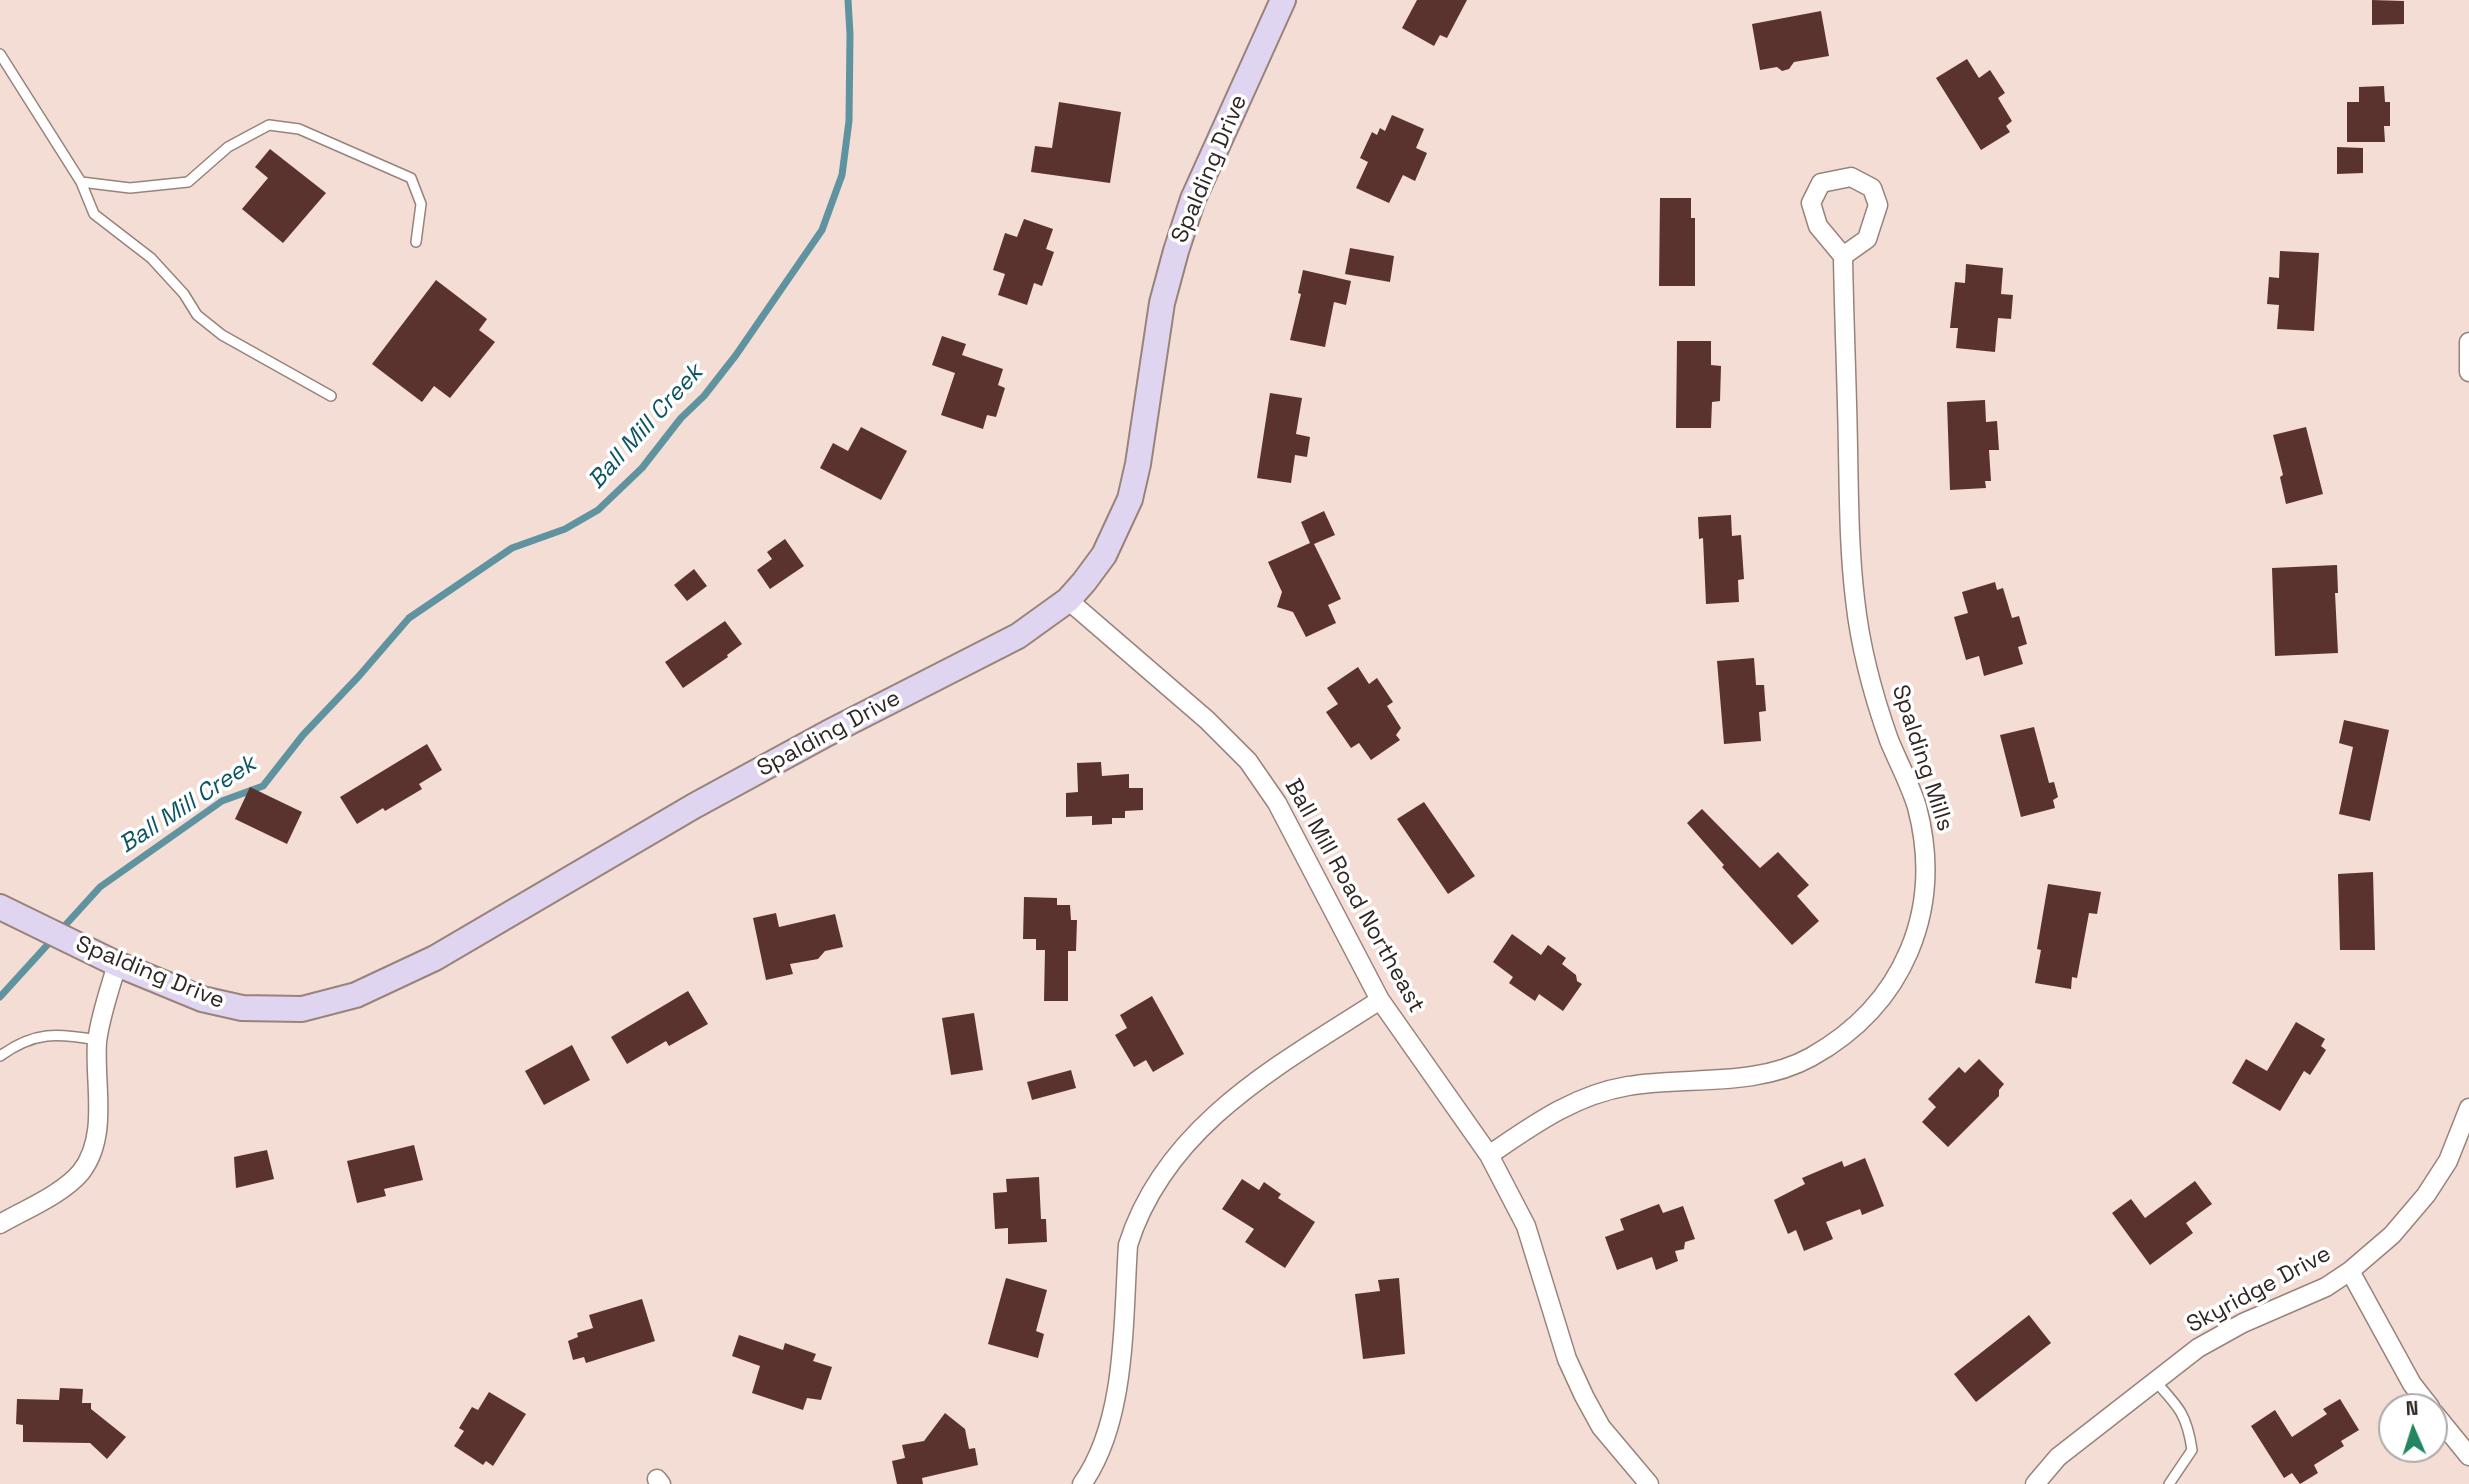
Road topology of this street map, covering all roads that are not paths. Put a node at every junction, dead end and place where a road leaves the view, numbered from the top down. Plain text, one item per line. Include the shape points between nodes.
1 (1283, 0) edge
2 (0, 54) edge
3 (81, 182) junction
4 (416, 242) dead end
5 (1843, 256) junction
6 (2469, 342) edge
7 (2469, 372) edge
8 (331, 396) dead end
9 (1068, 600) junction
10 (0, 907) edge
11 (117, 964) junction
12 (1380, 1000) junction
13 (97, 1040) junction
14 (0, 1056) edge
15 (2469, 1108) edge
16 (1489, 1155) junction
17 (0, 1224) edge
18 (2350, 1271) junction
19 (2155, 1381) junction
20 (2419, 1393) edge
21 (2448, 1430) edge
22 (2469, 1456) edge
23 (1082, 1484) edge
24 (1649, 1484) edge
25 (2035, 1484) edge
26 (2169, 1484) edge

1 - 9 street, Spalding Drive via 1193,199 1175,251 1162,303 1130,499 1104,555
2 - 3 lane
3 - 4 lane via 130,188 188,182 228,147 268,125 299,129 411,178 421,204
3 - 8 lane via 94,214 151,258 197,315 222,335
5 - 5 street via 1818,226 1811,203 1821,183 1851,177 1872,188 1878,205 1867,239
5 - 16 street, Spalding Mills via 1849,534 1855,603 1874,692 1916,804 1926,850 1924,901 1911,950 1870,1014 1808,1059 1750,1077 1630,1085 1596,1093 1551,1112
6 - 7 street
9 - 11 street, Spalding Drive via 1018,636 828,733 435,958 356,995 303,1009 242,1008 202,999
9 - 12 street, Ball Mill Road Northeast via 1248,761 1277,803
10 - 11 street, Spalding Drive
11 - 13 street
12 - 16 street, Ball Mill Road Northeast
12 - 23 street via 1233,1097 1187,1143 1156,1186 1128,1245 1110,1427
13 - 14 lane via 62,1034 21,1041
13 - 17 street via 97,1137 90,1158 63,1188
15 - 18 street, Skyridge Drive via 2448,1161 2426,1195 2392,1235
16 - 24 street, Ball Mill Road Northeast via 1526,1226 1567,1359 1584,1396 1601,1426
18 - 19 street, Skyridge Drive via 2326,1287 2243,1323
18 - 20 street
19 - 25 street, Skyridge Drive via 2058,1457
19 - 26 lane via 2188,1424 2192,1450
21 - 22 street

